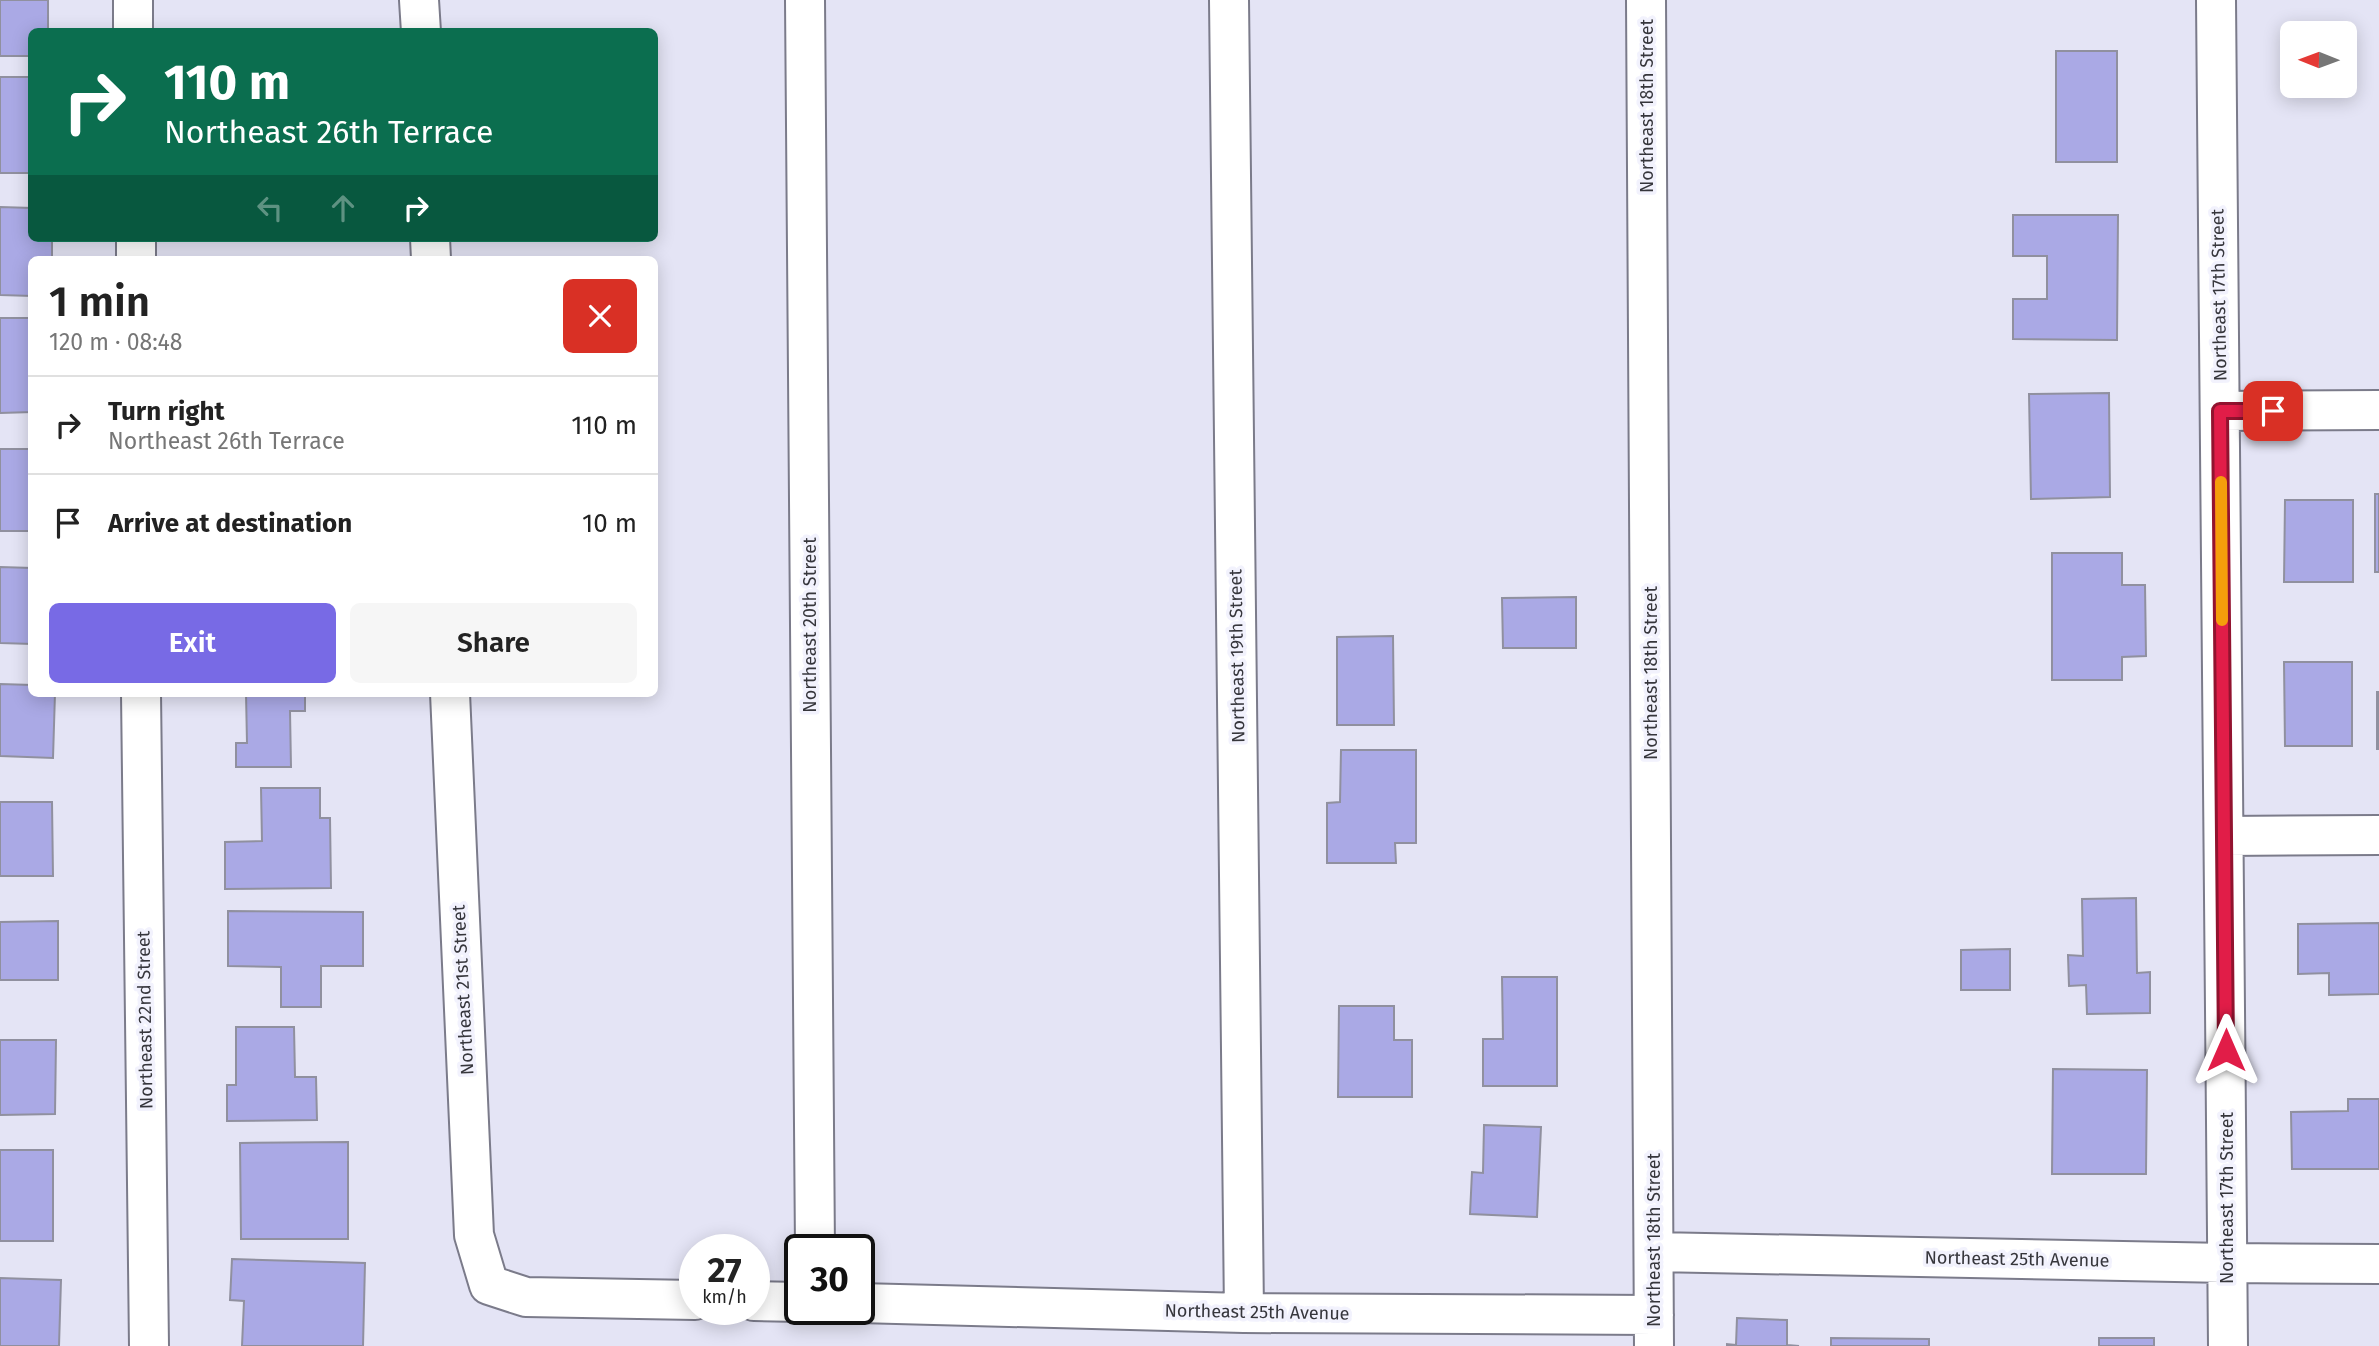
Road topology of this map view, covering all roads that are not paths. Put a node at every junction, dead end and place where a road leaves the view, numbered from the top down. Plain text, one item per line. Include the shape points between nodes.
1 (133, 0) edge
2 (419, 0) edge
3 (805, 0) edge
4 (1229, 0) edge
5 (1646, 0) edge
6 (2216, 0) edge
7 (134, 28) edge
8 (421, 28) edge
9 (2379, 410) edge
10 (2220, 411) junction
11 (142, 697) edge
12 (450, 697) edge
13 (2379, 835) edge
14 (2224, 836) junction
15 (815, 1234) edge
16 (1655, 1252) junction
17 (2227, 1263) junction
18 (2379, 1264) edge
19 (679, 1300) edge
20 (875, 1303) edge
21 (1244, 1313) junction
22 (1654, 1330) edge
23 (149, 1346) edge
24 (2228, 1346) edge

1 - 7 street
2 - 8 street
3 - 15 street, Northeast 20th Street
4 - 21 street, Northeast 19th Street
5 - 16 street, Northeast 18th Street
6 - 10 street, Northeast 17th Street
9 - 10 street
10 - 14 street, Northeast 17th Street
11 - 23 street, Northeast 22nd Street
12 - 19 street, Northeast 21st Street via 474,1235 489,1285 526,1297
13 - 14 street
14 - 17 street, Northeast 17th Street
16 - 17 street, Northeast 25th Avenue
16 - 22 street, Northeast 18th Street
17 - 18 street, Northeast 25th Avenue
17 - 24 street, Northeast 17th Street
20 - 21 street, Northeast 25th Avenue
21 - 22 street, Northeast 25th Avenue

